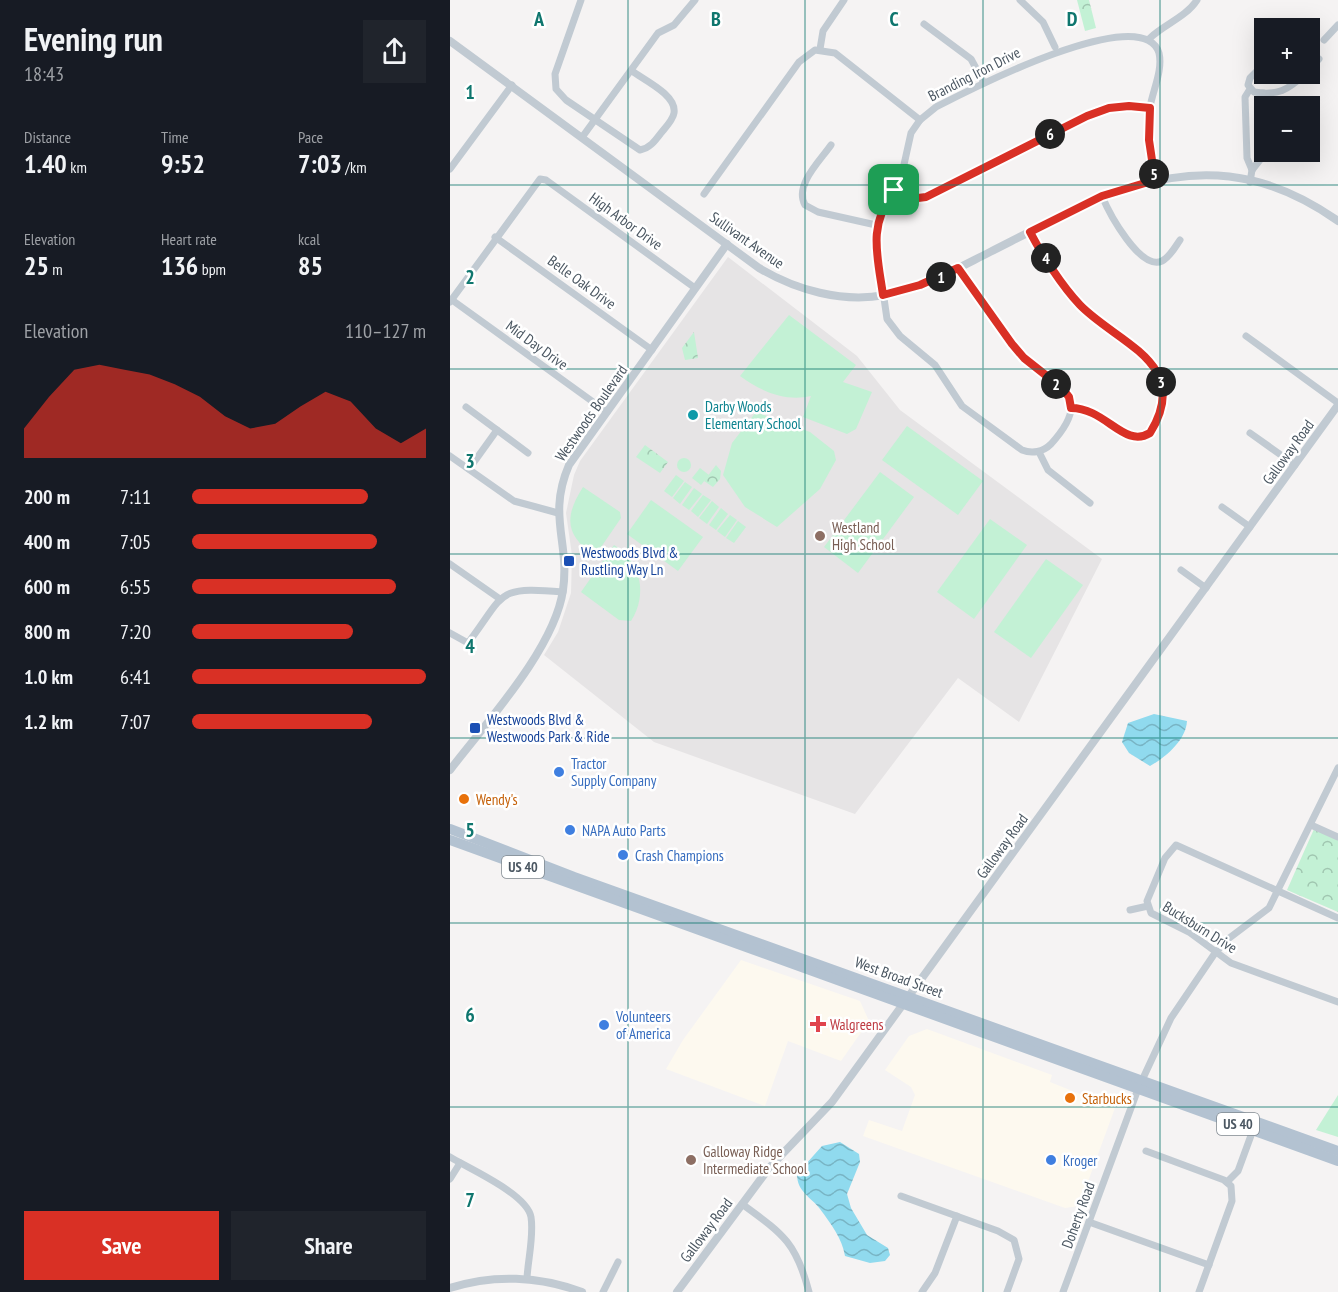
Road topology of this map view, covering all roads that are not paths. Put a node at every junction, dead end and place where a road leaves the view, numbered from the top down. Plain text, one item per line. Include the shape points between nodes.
1 (580, 0) edge
2 (695, 0) edge
3 (844, 0) edge
4 (1020, 0) edge
5 (1197, 0) edge
6 (924, 24) dead end
7 (1338, 25) edge
8 (1150, 38) junction
9 (1324, 40) dead end
10 (450, 41) edge
11 (1055, 47) junction
12 (820, 49) junction
13 (632, 71) junction
14 (1254, 74) edge
15 (984, 83) junction
16 (1294, 84) edge
17 (512, 85) junction
18 (1250, 89) junction
19 (1263, 93) junction
20 (1150, 108) junction
21 (595, 120) junction
22 (920, 120) junction
23 (583, 136) junction
24 (831, 145) dead end
25 (450, 168) edge
26 (1252, 170) junction
27 (1155, 180) junction
28 (1250, 182) junction
29 (894, 190) junction
30 (704, 194) dead end
31 (1102, 196) junction
32 (1338, 221) edge
33 (876, 225) junction
34 (1030, 232) junction
35 (495, 237) junction
36 (1180, 240) dead end
37 (727, 244) junction
38 (958, 268) junction
39 (695, 288) junction
40 (883, 295) junction
41 (451, 301) edge
42 (1246, 336) dead end
43 (652, 350) junction
44 (1338, 404) edge
45 (466, 407) dead end
46 (1071, 408) junction
47 (607, 412) junction
48 (497, 430) junction
49 (1250, 433) dead end
50 (1039, 452) junction
51 (528, 453) dead end
52 (450, 456) edge
53 (1295, 465) junction
54 (469, 469) junction
55 (1090, 503) dead end
56 (1222, 507) dead end
57 (558, 513) junction
58 (1250, 527) junction
59 (450, 564) edge
60 (1181, 570) dead end
61 (1206, 588) junction
62 (563, 592) junction
63 (500, 599) junction
64 (450, 633) edge
65 (1338, 768) edge
66 (450, 770) edge
67 (1311, 825) junction
68 (450, 829) edge
69 (1338, 837) edge
70 (450, 840) edge
71 (1280, 891) junction
72 (1148, 906) junction
73 (1131, 910) dead end
74 (1338, 918) edge
75 (1215, 953) junction
76 (906, 1000) junction
77 (1338, 1002) edge
78 (1140, 1085) junction
79 (1253, 1130) junction
80 (1146, 1151) dead end
81 (1338, 1151) edge
82 (450, 1157) edge
83 (1338, 1161) edge
84 (460, 1163) junction
85 (450, 1179) edge
86 (1227, 1182) junction
87 (901, 1196) dead end
88 (742, 1204) junction
89 (957, 1216) junction
90 (1089, 1222) junction
91 (618, 1262) dead end
92 (1209, 1265) junction
93 (527, 1278) junction
94 (450, 1288) edge
95 (582, 1292) edge
96 (603, 1292) edge
97 (677, 1292) edge
98 (809, 1292) edge
99 (922, 1292) edge
100 (1007, 1292) edge
101 (1063, 1292) edge
102 (1200, 1292) edge

1 - 21 street via 554,83 566,100
2 - 13 street via 674,25 658,33
3 - 12 street via 823,31
4 - 11 street via 1043,22
5 - 8 street
6 - 15 street via 971,59
7 - 9 street
8 - 11 street, Branding Iron Drive via 1138,31 1121,30
8 - 20 street via 1160,63
10 - 17 street, Sullivant Avenue
11 - 15 street, Branding Iron Drive
12 - 22 street via 835,53
12 - 30 street via 799,62
13 - 21 street
13 - 21 street via 673,104 673,117 656,140 644,149 636,149
14 - 18 street
15 - 22 street, Branding Iron Drive via 936,107
16 - 19 street via 1289,89
17 - 23 street, Sullivant Avenue
17 - 25 street
18 - 19 street
18 - 26 street via 1245,97 1247,158
19 - 26 street via 1263,156
20 - 27 street via 1149,140
20 - 29 street via 1129,106 1096,112 921,199 910,199
21 - 23 street
22 - 29 street, Branding Iron Drive via 908,140 903,171
23 - 37 street, Sullivant Avenue
24 - 33 street via 803,186 801,196 805,205 818,212
26 - 28 street
27 - 28 street, Sullivant Avenue via 1203,176
27 - 31 street, Sullivant Avenue
28 - 32 street, Sullivant Avenue via 1302,199
29 - 33 street, Branding Iron Drive
31 - 34 street, Sullivant Avenue
31 - 36 street via 1116,223 1148,261 1165,260
33 - 40 street
34 - 38 street, Sullivant Avenue
34 - 46 street via 1080,305 1141,351 1156,369 1163,392 1159,416 1150,433 1136,438 1090,410
35 - 39 street, High Arbor Drive via 540,179 546,180
35 - 41 street
35 - 43 street, Belle Oak Drive
37 - 39 street, Westwoods Boulevard
37 - 40 street, Sullivant Avenue via 771,275 810,291 850,297
38 - 40 street, Sullivant Avenue via 920,285
38 - 46 street via 1012,344 1062,388
39 - 43 street, Westwoods Boulevard
40 - 50 street via 892,328 935,365 962,406 1013,446
41 - 47 street, Mid Day Drive
42 - 44 street
43 - 47 street, Westwoods Boulevard
44 - 53 street, Galloway Road
45 - 48 street
46 - 50 street via 1067,422
47 - 57 street, Westwoods Boulevard via 569,465
48 - 51 street
48 - 54 street
49 - 53 street
50 - 55 street via 1048,470
52 - 54 street
53 - 58 street, Galloway Road
54 - 57 street via 514,501
56 - 58 street
57 - 62 street, Westwoods Boulevard
58 - 61 street, Galloway Road
59 - 63 street
60 - 61 street
61 - 76 street, Galloway Road
62 - 63 street via 520,589
62 - 66 street, Westwoods Boulevard via 546,641
63 - 64 street via 466,644
65 - 67 street, Doherty Road
67 - 69 street
67 - 71 street, Doherty Road
68 - 76 main road, West Broad Street / US 40
70 - 76 main road, West Broad Street / US 40
71 - 72 street, Bucksburn Drive via 1182,846 1174,846 1148,895
71 - 74 street
71 - 75 street, Doherty Road via 1262,915
72 - 73 street
72 - 75 street, Bucksburn Drive via 1151,913 1189,932
75 - 77 street, Bucksburn Drive via 1231,963
75 - 78 street, Doherty Road via 1172,1018
76 - 78 main road, West Broad Street / US 40
76 - 88 street, Galloway Road via 832,1102 769,1168
78 - 79 main road, West Broad Street / US 40
78 - 81 main road, West Broad Street / US 40
78 - 90 street, Doherty Road
79 - 83 main road, West Broad Street / US 40
79 - 86 street via 1238,1171
80 - 86 street
82 - 84 street
84 - 85 street
84 - 93 street via 525,1204 531,1218
86 - 92 street via 1232,1201
87 - 89 street
88 - 97 street, Galloway Road
88 - 98 street via 777,1229 794,1248
89 - 99 street via 935,1273
89 - 100 street via 1004,1233 1018,1247 1019,1259
90 - 92 street
90 - 101 street, Doherty Road
91 - 96 street
92 - 102 street
93 - 94 street
93 - 95 street

